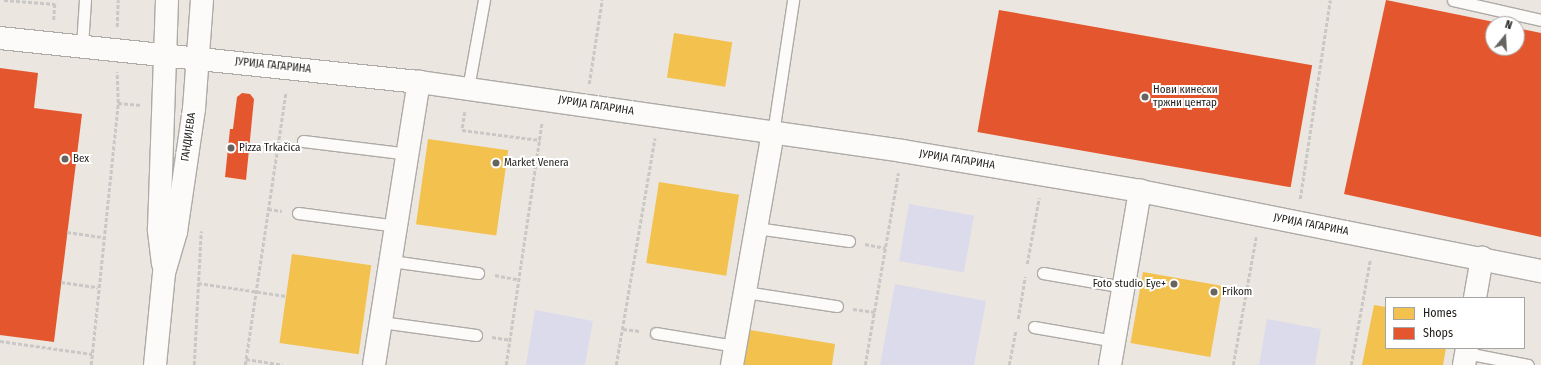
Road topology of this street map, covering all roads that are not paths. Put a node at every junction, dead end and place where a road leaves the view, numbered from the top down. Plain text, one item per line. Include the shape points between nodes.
1 (85, 0) edge
2 (167, 0) edge
3 (202, 0) edge
4 (484, 0) edge
5 (793, 0) edge
6 (1453, 0) edge
7 (1541, 20) edge
8 (0, 38) edge
9 (82, 46) junction
10 (164, 55) junction
11 (198, 58) junction
12 (419, 82) junction
13 (468, 88) junction
14 (773, 133) junction
15 (303, 141) dead end
16 (409, 154) junction
17 (1140, 191) junction
18 (298, 213) dead end
19 (397, 226) junction
20 (756, 228) junction
21 (849, 241) dead end
22 (1482, 258) junction
23 (391, 261) junction
24 (1541, 271) edge
25 (164, 273) junction
26 (478, 273) road end
27 (1043, 273) dead end
28 (1123, 287) junction
29 (745, 292) junction
30 (1475, 297) edge
31 (837, 306) dead end
32 (381, 322) junction
33 (1034, 327) dead end
34 (656, 333) dead end
35 (476, 335) dead end
36 (1114, 341) junction
37 (734, 355) edge
38 (1465, 355) edge
39 (154, 365) edge
40 (374, 365) edge
41 (1110, 365) edge
42 (1528, 365) edge

1 - 9 lane
2 - 10 street, ГАНДИЈЕВА
3 - 11 street, ГАНДИЈЕВА
4 - 13 lane
5 - 14 lane
6 - 7 lane
8 - 9 street, ЈУРИЈА ГАГАРИНА
9 - 10 street, ЈУРИЈА ГАГАРИНА
10 - 11 street, ЈУРИЈА ГАГАРИНА
10 - 25 street, ГАНДИЈЕВА via 159,229
11 - 12 street, ЈУРИЈА ГАГАРИНА
11 - 25 street, ГАНДИЈЕВА via 176,232
12 - 13 street, ЈУРИЈА ГАГАРИНА
12 - 16 street
13 - 14 street, ЈУРИЈА ГАГАРИНА
14 - 17 street, ЈУРИЈА ГАГАРИНА via 902,151
14 - 20 street
15 - 16 lane
16 - 19 street
17 - 22 street, ЈУРИЈА ГАГАРИНА
17 - 28 street
18 - 19 lane
19 - 23 street
20 - 21 lane
20 - 29 street
22 - 24 street, ЈУРИЈА ГАГАРИНА
22 - 30 street
23 - 26 lane
23 - 32 street
25 - 39 street, ГАНДИЈЕВА
27 - 28 lane
28 - 36 street
29 - 31 lane
29 - 37 street
32 - 35 lane
32 - 40 street
33 - 36 lane
34 - 37 lane
36 - 41 street
38 - 42 lane

